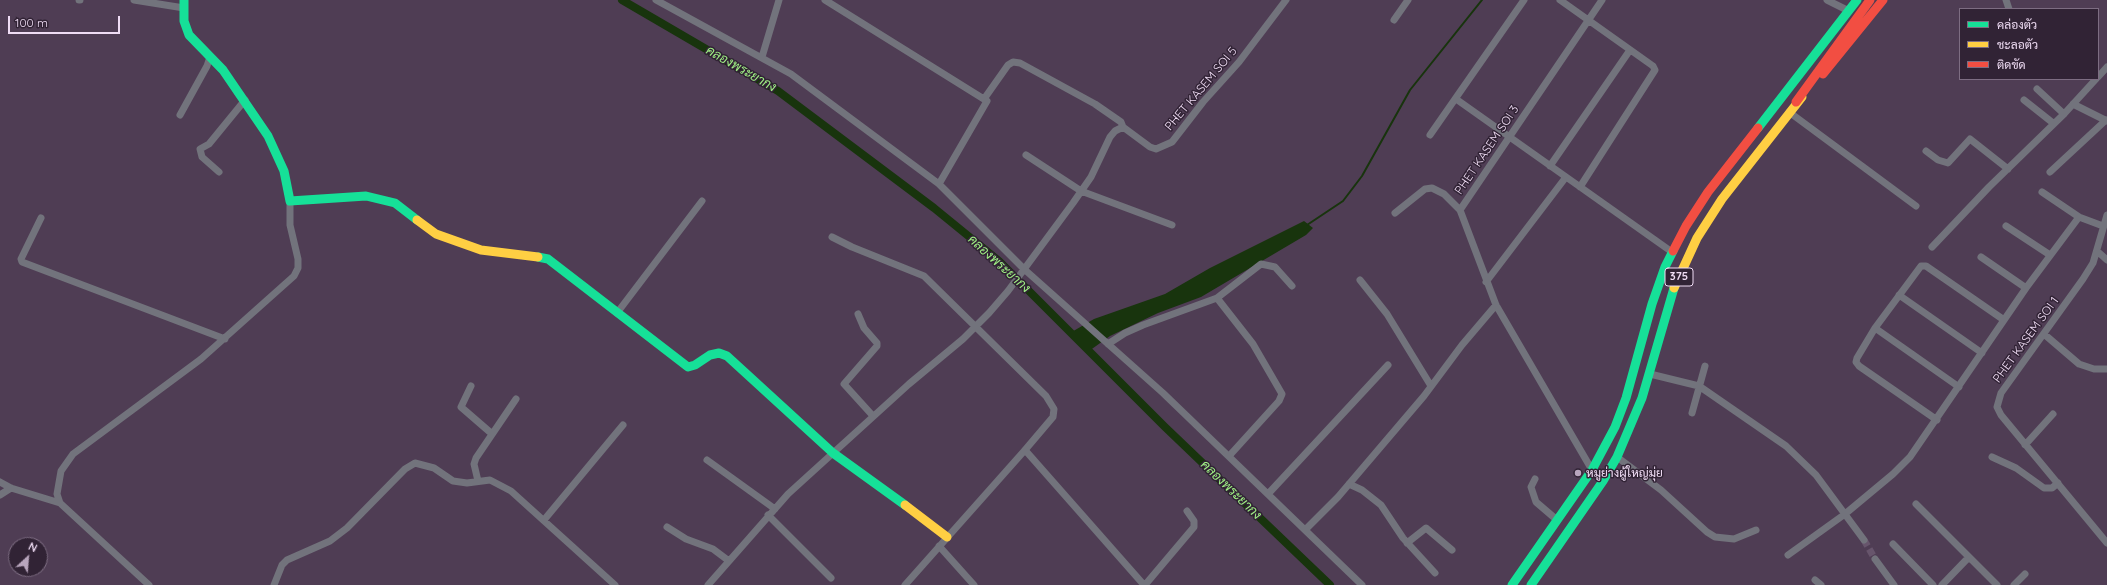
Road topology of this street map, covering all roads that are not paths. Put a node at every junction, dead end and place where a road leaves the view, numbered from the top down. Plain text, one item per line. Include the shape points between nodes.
1 (134, 0) edge
2 (656, 0) edge
3 (779, 0) edge
4 (825, 0) edge
5 (1286, 0) edge
6 (1408, 0) edge
7 (1524, 0) edge
8 (1560, 0) edge
9 (1602, 0) edge
10 (1827, 0) edge
11 (1857, 0) edge
12 (1870, 0) edge
13 (1883, 0) edge
14 (184, 4) edge
15 (1849, 10) junction
16 (1394, 20) dead end
17 (1588, 20) junction
18 (1630, 50) junction
19 (210, 56) junction
20 (762, 57) junction
21 (2107, 67) edge
22 (2099, 76) edge
23 (2095, 80) edge
24 (2037, 89) dead end
25 (984, 99) junction
26 (1456, 99) junction
27 (245, 100) junction
28 (2024, 100) dead end
29 (1796, 102) junction
30 (2073, 104) junction
31 (1789, 112) junction
32 (2064, 114) junction
33 (180, 115) dead end
34 (2106, 121) edge
35 (2053, 123) junction
36 (1123, 128) junction
37 (1430, 134) dead end
38 (1509, 137) junction
39 (1926, 152) dead end
40 (1026, 155) dead end
41 (1550, 166) junction
42 (2008, 169) junction
43 (218, 172) dead end
44 (2050, 172) dead end
45 (1566, 177) junction
46 (939, 184) junction
47 (1580, 187) junction
48 (1081, 191) junction
49 (2042, 192) dead end
50 (290, 201) junction
51 (702, 201) dead end
52 (1916, 206) dead end
53 (1460, 210) junction
54 (1395, 213) dead end
55 (2107, 215) edge
56 (2079, 217) junction
57 (41, 218) dead end
58 (1172, 225) dead end
59 (2006, 226) dead end
60 (2103, 226) junction
61 (832, 237) dead end
62 (1932, 247) dead end
63 (2097, 251) junction
64 (1672, 252) junction
65 (2050, 255) junction
66 (1981, 256) dead end
67 (2107, 260) edge
68 (1023, 271) junction
69 (1360, 280) dead end
70 (1486, 282) junction
71 (1292, 286) dead end
72 (2026, 288) junction
73 (1899, 295) junction
74 (1217, 298) junction
75 (1496, 305) junction
76 (617, 313) junction
77 (858, 314) dead end
78 (2004, 320) junction
79 (975, 325) junction
80 (1875, 328) junction
81 (2044, 334) junction
82 (225, 339) junction
83 (1108, 344) junction
84 (1982, 353) junction
85 (1388, 364) dead end
86 (1705, 366) dead end
87 (2107, 369) edge
88 (1650, 374) junction
89 (471, 386) dead end
90 (1431, 386) junction
91 (1699, 386) junction
92 (1959, 387) junction
93 (516, 399) dead end
94 (1692, 413) dead end
95 (2053, 414) dead end
96 (873, 416) junction
97 (1937, 420) junction
98 (623, 426) dead end
99 (491, 433) junction
100 (2025, 445) junction
101 (1025, 450) junction
102 (833, 453) junction
103 (1230, 455) junction
104 (1617, 457) junction
105 (1992, 457) dead end
106 (708, 460) dead end
107 (1592, 470) junction
108 (1535, 479) dead end
109 (478, 481) junction
110 (0, 482) edge
111 (2058, 483) junction
112 (1349, 484) junction
113 (11, 488) junction
114 (1268, 494) junction
115 (0, 495) edge
116 (60, 503) junction
117 (1916, 504) dead end
118 (775, 509) junction
119 (1187, 510) dead end
120 (1845, 514) junction
121 (768, 515) junction
122 (544, 520) junction
123 (1558, 520) junction
124 (667, 527) dead end
125 (1306, 529) junction
126 (1756, 530) dead end
127 (946, 537) junction
128 (1864, 540) tunnel mouth
129 (2106, 541) edge
130 (1407, 543) junction
131 (1893, 544) dead end
132 (939, 546) junction
133 (1452, 550) dead end
134 (1788, 555) dead end
135 (1969, 557) junction
136 (1875, 559) tunnel mouth
137 (729, 562) junction
138 (1435, 573) dead end
139 (2025, 574) dead end
140 (831, 578) dead end
141 (1815, 580) dead end
142 (149, 585) edge
143 (274, 585) edge
144 (615, 585) edge
145 (708, 585) edge
146 (904, 585) edge
147 (974, 585) edge
148 (1145, 585) edge
149 (1362, 585) edge
150 (1512, 585) edge
151 (1531, 585) edge
152 (1821, 585) edge
153 (1894, 585) edge
154 (1933, 585) edge
155 (1942, 585) edge
156 (1997, 585) edge
157 (2014, 585) edge

1 - 14 street
2 - 20 street
3 - 20 street
4 - 25 street
5 - 36 street, PHET KASEM SOI 5 via 1239,62 1202,102 1172,142 1161,148 1150,147
6 - 16 street
7 - 26 street
8 - 17 street
9 - 17 street, PHET KASEM SOI 3
10 - 15 street
11 - 15 main road, 375
12 - 29 main road
13 - 29 main road, 375
14 - 19 main road via 184,21 189,34
15 - 64 main road, 375 via 1708,192
17 - 18 street
17 - 38 street, PHET KASEM SOI 3
18 - 41 street
18 - 47 street via 1656,70
19 - 27 main road
19 - 33 street
20 - 46 street via 810,88
21 - 22 street
23 - 30 street
24 - 32 street
25 - 36 street, PHET KASEM SOI 5 via 1008,65 1013,62 1020,63 1095,104 1121,122
25 - 46 street, PHET KASEM SOI 5 via 987,101
26 - 37 street
26 - 38 street
27 - 43 street via 209,144 200,149 202,157
27 - 50 main road via 276,153 284,171
28 - 35 street
29 - 31 main road, 375
30 - 32 street
30 - 34 street
31 - 52 street
31 - 88 main road, 375 via 1722,198 1697,238 1674,286
32 - 35 street
34 - 44 street
35 - 42 street
36 - 48 street via 1115,130 1110,137 1091,177
38 - 41 street
38 - 53 street, PHET KASEM SOI 3
39 - 42 street via 1948,163 1970,139
40 - 48 street
41 - 45 street
42 - 62 street
45 - 47 street
45 - 70 street
46 - 68 street
47 - 64 street
48 - 58 street
48 - 68 street
49 - 56 street
50 - 76 main road via 366,196 395,203 436,234 455,242 481,250 548,259
50 - 82 street via 290,225 298,268 288,283
51 - 76 street
53 - 54 street via 1439,190 1427,188
53 - 70 street, PHET KASEM SOI 3
55 - 60 street, PHET KASEM SOI 1
56 - 60 street
56 - 65 street
57 - 82 street via 21,259 22,262
59 - 65 street
60 - 63 street, PHET KASEM SOI 1
61 - 79 street via 924,276
63 - 67 street
63 - 81 street, PHET KASEM SOI 1 via 2083,279
64 - 107 main road, 375 via 1652,304 1621,411
65 - 72 street
66 - 72 street
68 - 79 street via 989,313
68 - 83 street
69 - 90 street via 1387,314
70 - 75 street, PHET KASEM SOI 3
71 - 74 street via 1275,267 1261,264
72 - 78 street
73 - 78 street via 1918,267 1926,266
73 - 80 street
73 - 84 street
74 - 83 street via 1124,333
74 - 103 street via 1253,344 1282,394
75 - 90 street
75 - 107 street, PHET KASEM SOI 3
76 - 102 main road via 688,367 710,355 719,353 727,356
77 - 96 street via 864,328 877,342 877,346 844,384
78 - 84 street
79 - 96 street via 963,339
79 - 101 street via 1046,396 1054,409 1053,417
80 - 92 street
80 - 97 street via 1857,358 1858,366
81 - 87 street via 2079,364 2094,369
81 - 100 street, PHET KASEM SOI 1 via 1998,400 1997,407 2001,416
82 - 116 street via 73,454 61,471 57,494
83 - 103 street
84 - 92 street
85 - 114 street
86 - 91 street
88 - 91 street
88 - 104 main road, 375
89 - 99 street via 461,407
90 - 112 street
91 - 94 street
91 - 120 street via 1786,446 1816,475
92 - 97 street
93 - 99 street
95 - 100 street
96 - 102 street
97 - 120 street via 1903,465
98 - 122 street
99 - 109 street via 474,464
100 - 111 street, PHET KASEM SOI 1
101 - 127 street
101 - 148 street
102 - 118 street
102 - 127 main road
103 - 114 street
104 - 126 street via 1661,490 1715,537 1734,539
104 - 151 main road, 375
105 - 111 street via 2016,468 2044,488 2052,488
106 - 118 street
107 - 123 main road, 375
108 - 123 street via 1531,487 1536,502
109 - 122 street via 490,480 511,491
109 - 143 street via 453,481 434,468 415,463 405,469 347,528 317,547 287,560 282,565
110 - 113 street
111 - 129 street, PHET KASEM SOI 1
112 - 125 street
112 - 130 street via 1362,490 1381,505
113 - 115 street
113 - 116 street
114 - 125 street
116 - 142 street
117 - 135 street
118 - 121 street
119 - 148 street via 1194,521 1194,527
120 - 128 street
120 - 134 street
121 - 137 street
121 - 140 street
122 - 144 street
123 - 150 main road, 375
124 - 137 street via 686,539 713,549
125 - 149 street
127 - 132 street
130 - 133 street via 1426,528
130 - 138 street
131 - 154 street
132 - 146 street
132 - 147 street
135 - 155 street
135 - 156 street
136 - 153 street
137 - 145 street
139 - 157 street
141 - 152 street

